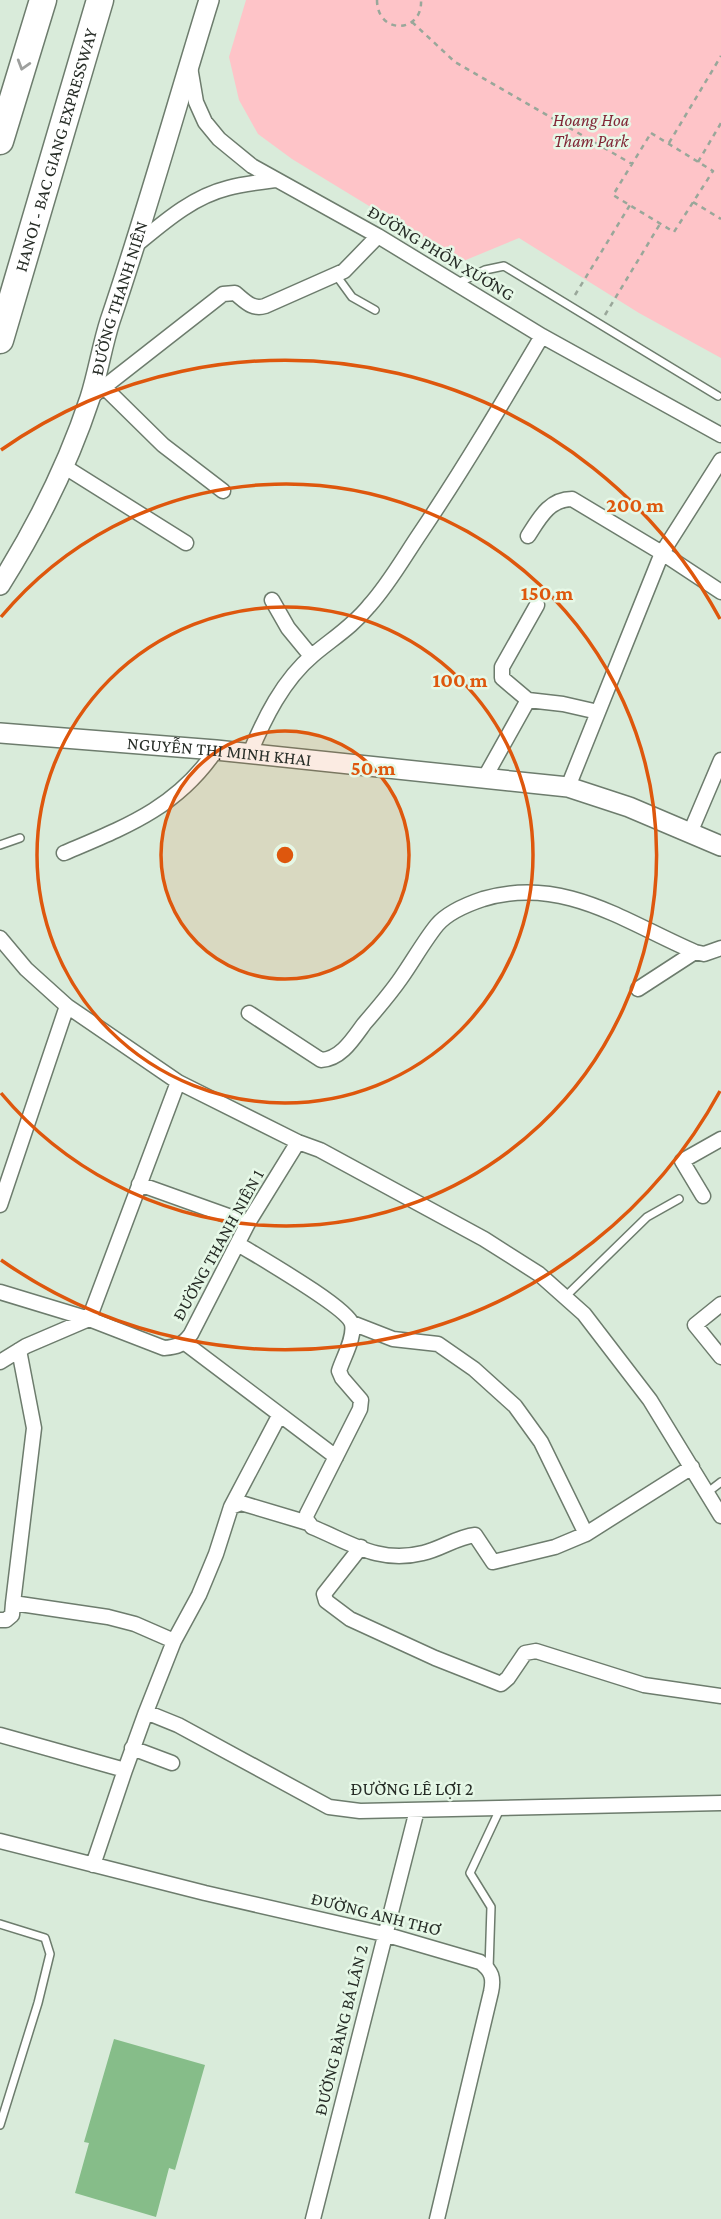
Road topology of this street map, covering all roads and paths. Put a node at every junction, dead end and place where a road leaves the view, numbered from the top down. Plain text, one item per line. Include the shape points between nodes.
1 (43, 0) edge
2 (100, 0) edge
3 (209, 0) edge
4 (377, 0) edge
5 (421, 0) edge
6 (412, 22) junction
7 (721, 56) edge
8 (190, 62) junction
9 (721, 123) edge
10 (0, 141) edge
11 (669, 144) junction
12 (698, 162) junction
13 (632, 164) junction
14 (276, 180) junction
15 (693, 202) junction
16 (630, 205) junction
17 (721, 219) edge
18 (660, 224) junction
19 (378, 236) junction
20 (136, 245) junction
21 (336, 275) junction
22 (456, 285) junction
23 (569, 305) junction
24 (375, 310) dead end
25 (600, 324) junction
26 (542, 336) junction
27 (0, 340) edge
28 (97, 392) junction
29 (718, 396) dead end
30 (721, 435) edge
31 (721, 460) edge
32 (65, 467) junction
33 (223, 491) dead end
34 (528, 536) dead end
35 (186, 543) dead end
36 (662, 553) junction
37 (0, 585) edge
38 (721, 592) edge
39 (272, 600) dead end
40 (537, 605) dead end
41 (311, 656) junction
42 (528, 700) junction
43 (598, 712) junction
44 (0, 733) edge
45 (216, 750) junction
46 (250, 753) junction
47 (721, 760) edge
48 (485, 777) junction
49 (568, 787) junction
50 (690, 833) junction
51 (20, 838) dead end
52 (0, 845) edge
53 (721, 846) edge
54 (64, 853) dead end
55 (0, 938) edge
56 (721, 948) edge
57 (695, 952) junction
58 (638, 989) dead end
59 (67, 1006) junction
60 (249, 1013) dead end
61 (178, 1082) junction
62 (721, 1139) edge
63 (298, 1142) junction
64 (139, 1184) junction
65 (704, 1196) dead end
66 (679, 1199) dead end
67 (0, 1205) edge
68 (248, 1223) junction
69 (238, 1244) junction
70 (0, 1292) edge
71 (565, 1297) junction
72 (721, 1304) edge
73 (89, 1319) junction
74 (352, 1323) junction
75 (185, 1343) junction
76 (19, 1350) junction
77 (721, 1357) edge
78 (0, 1362) edge
79 (279, 1416) junction
80 (335, 1457) junction
81 (692, 1467) junction
82 (721, 1482) edge
83 (708, 1492) junction
84 (231, 1507) junction
85 (721, 1516) edge
86 (308, 1523) junction
87 (586, 1534) junction
88 (360, 1547) junction
89 (13, 1603) junction
90 (0, 1620) edge
91 (174, 1641) junction
92 (721, 1696) edge
93 (146, 1712) junction
94 (0, 1735) edge
95 (132, 1748) junction
96 (172, 1763) dead end
97 (125, 1770) junction
98 (721, 1803) edge
99 (500, 1808) junction
100 (417, 1810) junction
101 (0, 1841) edge
102 (93, 1865) junction
103 (0, 1924) edge
104 (384, 1934) junction
105 (489, 1969) junction
106 (0, 2125) edge
107 (313, 2219) edge
108 (437, 2219) edge

1 -> 10 highway
2 - 27 highway, HANOI - BAC GIANG EXPRESSWAY
3 - 8 street, ĐƯỜNG THANH NIÊN
4 - 6 path via 384,21 398,26
5 - 6 path via 421,11
6 - 13 path via 455,62
7 - 11 path
8 - 14 street, ĐƯỜNG PHỒN XƯƠNG via 196,102 205,122 253,166
8 - 20 street, ĐƯỜNG THANH NIÊN
9 - 12 path
11 - 12 path
11 - 13 path via 651,133
12 - 15 path via 713,171
13 - 16 path via 613,195
14 - 19 street, ĐƯỜNG PHỒN XƯƠNG
14 - 20 street via 210,194 170,217
15 - 17 path
15 - 18 path via 674,232
16 - 18 path
16 - 23 path
18 - 25 path
19 - 21 street
19 - 22 street, ĐƯỜNG PHỒN XƯƠNG
20 - 28 street, ĐƯỜNG THANH NIÊN via 109,325
21 - 24 lane via 352,297
21 - 28 street via 258,308 235,293 223,294
22 - 23 lane via 485,270 505,266
22 - 26 street, ĐƯỜNG PHỒN XƯƠNG
23 - 25 lane
25 - 29 lane
26 - 30 street, ĐƯỜNG PHỒN XƯƠNG
26 - 41 street via 465,467 369,607
28 - 32 street, ĐƯỜNG THANH NIÊN
28 - 33 street
31 - 36 street
32 - 35 street
32 - 37 street, ĐƯỜNG THANH NIÊN
34 - 36 street via 551,505 572,499
36 - 38 street
36 - 43 street
39 - 41 street
40 - 42 street via 502,667 502,678
41 - 46 street via 277,697
42 - 43 street
42 - 48 street
43 - 49 street
44 - 45 street, NGUYỄN THỊ MINH KHAI
45 - 46 street, NGUYỄN THỊ MINH KHAI
45 - 54 street via 201,772 151,814
46 - 48 street, NGUYỄN THỊ MINH KHAI
47 - 50 street
48 - 49 street, NGUYỄN THỊ MINH KHAI
49 - 50 street, NGUYỄN THỊ MINH KHAI
50 - 53 street, NGUYỄN THỊ MINH KHAI
51 - 52 lane
55 - 59 street
56 - 57 street
57 - 58 street
57 - 60 street via 611,912 548,892 527,891 468,904 439,923 395,986 330,1060 321,1060
59 - 61 street
59 - 67 street
61 - 63 street
61 - 64 street
62 - 65 street via 682,1161
63 - 68 street, ĐƯỜNG THANH NIÊN 1
63 - 71 street via 484,1239 539,1274
64 - 68 street
64 - 73 street
66 - 71 lane via 647,1217
68 - 69 street, ĐƯỜNG THANH NIÊN 1
69 - 74 street via 313,1291
69 - 75 street, ĐƯỜNG THANH NIÊN 1
70 - 73 street, ĐƯỜNG THANH NIÊN 1
71 - 81 street via 584,1314 650,1400
72 - 77 street via 695,1325
73 - 75 street, ĐƯỜNG THANH NIÊN 1 via 164,1348
73 - 76 street
74 - 80 street via 339,1371 361,1400 360,1409
74 - 87 street via 393,1339 438,1344 474,1368 515,1406 541,1443
75 - 79 street
76 - 78 street
76 - 89 street via 34,1428
79 - 80 street
79 - 84 street
80 - 86 street via 307,1514
81 - 83 street
81 - 87 street
82 - 83 lane
83 - 85 street
84 - 86 street via 241,1503
84 - 91 street via 199,1595
86 - 88 street
87 - 88 street via 555,1547 493,1562 475,1535 408,1557 377,1555
88 - 92 street via 324,1594 326,1601 350,1619 472,1674 501,1684 525,1653 536,1651 644,1685
89 - 90 street via 12,1615
89 - 91 street via 108,1617
91 - 93 street
93 - 95 street
93 - 100 street, ĐƯỜNG LÊ LỢI 2 via 329,1807
94 - 97 street
95 - 96 street
95 - 97 street
97 - 102 street
98 - 99 street, ĐƯỜNG LÊ LỢI 2
99 - 100 street, ĐƯỜNG LÊ LỢI 2
99 - 105 lane via 470,1873 491,1907
100 - 104 street, ĐƯỜNG BÀNG BÁ LÂN 2
101 - 102 street, ĐƯỜNG ANH THƠ
102 - 104 street, ĐƯỜNG ANH THƠ
103 - 106 lane via 45,1938 50,1954
104 - 105 street, ĐƯỜNG ANH THƠ via 481,1962
104 - 107 street, ĐƯỜNG BÀNG BÁ LÂN 2
105 - 108 street via 494,1979

